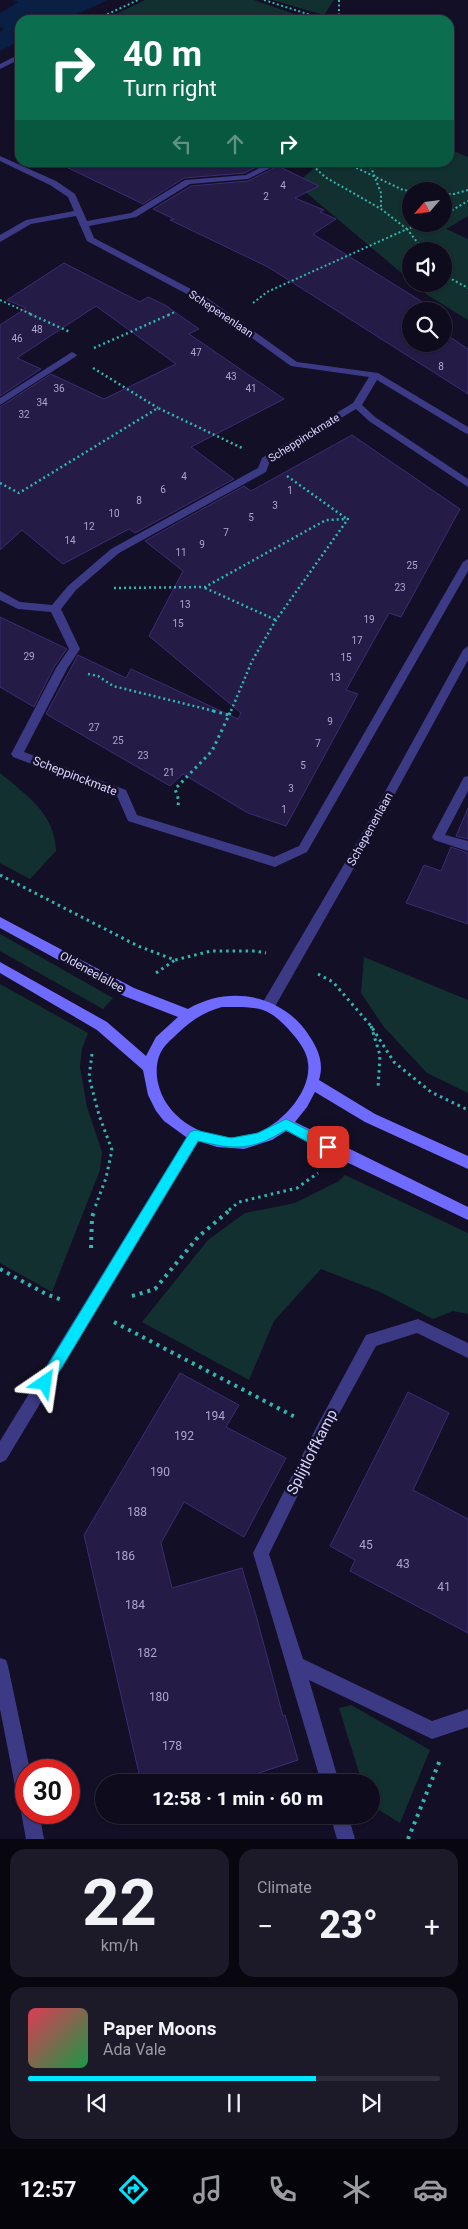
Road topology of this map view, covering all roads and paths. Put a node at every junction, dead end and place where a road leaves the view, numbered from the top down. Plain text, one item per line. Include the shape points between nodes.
1 (138, 0) edge
2 (264, 0) edge
3 (339, 0) edge
4 (106, 15) edge
5 (309, 15) edge
6 (340, 15) edge
7 (15, 59) edge
8 (0, 67) edge
9 (0, 158) edge
10 (15, 165) edge
11 (19, 167) edge
12 (268, 167) edge
13 (314, 167) edge
14 (354, 167) edge
15 (371, 167) edge
16 (376, 178) junction
17 (402, 190) edge
18 (468, 190) edge
19 (452, 193) edge
20 (468, 201) edge
21 (381, 208) junction
22 (452, 210) edge
23 (79, 213) junction
24 (83, 224) junction
25 (402, 224) edge
26 (402, 230) edge
27 (0, 239) edge
28 (452, 279) edge
29 (468, 288) edge
30 (203, 299) junction
31 (0, 300) edge
32 (231, 321) junction
33 (76, 335) dead end
34 (94, 342) dead end
35 (103, 346) junction
36 (72, 355) junction
37 (375, 375) junction
38 (0, 402) edge
39 (358, 405) junction
40 (158, 408) junction
41 (468, 431) edge
42 (265, 460) junction
43 (0, 483) edge
44 (468, 484) edge
45 (348, 519) junction
46 (468, 562) edge
47 (205, 587) junction
48 (72, 588) junction
49 (0, 595) edge
50 (55, 609) junction
51 (276, 620) junction
52 (468, 650) edge
53 (62, 668) junction
54 (229, 715) junction
55 (468, 780) edge
56 (171, 829) junction
57 (468, 846) edge
58 (0, 922) edge
59 (174, 960) dead end
60 (0, 967) edge
61 (130, 992) junction
62 (268, 1006) junction
63 (188, 1015) junction
64 (102, 1026) junction
65 (371, 1026) dead end
66 (149, 1067) junction
67 (312, 1083) junction
68 (370, 1118) junction
69 (286, 1124) junction
70 (195, 1135) junction
71 (343, 1154) junction
72 (468, 1163) edge
73 (468, 1214) edge
74 (91, 1254) dead end
75 (0, 1268) edge
76 (90, 1310) junction
77 (468, 1351) edge
78 (322, 1431) junction
79 (0, 1455) edge
80 (0, 1666) edge
81 (296, 1666) junction
82 (462, 1719) edge
83 (19, 1759) edge
84 (328, 1774) edge
85 (32, 1824) edge
86 (342, 1824) edge
87 (35, 1839) edge
88 (346, 1839) edge
89 (408, 1839) edge

1 - 4 path
2 - 5 path
3 - 6 path
7 - 8 street
9 - 10 street, Schepenenlaan
11 - 23 street, Schepenenlaan via 72,196
12 - 24 street via 248,177 188,182 133,215
13 - 21 path via 325,177
14 - 16 path
15 - 16 path
16 - 17 path
16 - 21 path
18 - 19 path
20 - 22 path
21 - 25 path
23 - 24 street, Schepenenlaan
23 - 27 street via 29,222
24 - 30 street, Schepenenlaan via 90,239
26 - 32 path via 267,292
28 - 29 path
30 - 32 street, Schepenenlaan
30 - 35 path
31 - 33 path
32 - 37 street, Schepenenlaan via 294,364
34 - 35 path
35 - 36 path
36 - 38 street
36 - 40 path
37 - 39 street, Scheppinckmate
37 - 41 street, Schepenenlaan
39 - 42 street, Scheppinckmate
39 - 44 street via 372,419
40 - 42 path
40 - 43 path via 19,493
42 - 45 path
42 - 48 street, Scheppinckmate via 263,470 115,552
45 - 47 path via 326,520
45 - 51 path
46 - 56 street, Scheppinckmate via 303,849 275,862
47 - 48 path
47 - 51 path
48 - 50 street, Scheppinckmate
49 - 50 street via 18,605
50 - 53 street, Scheppinckmate via 75,649
51 - 54 path via 252,661
52 - 62 street, Schepenenlaan
53 - 54 path via 98,676 112,686
53 - 56 street, Scheppinckmate via 17,754 122,793 132,818
54 - 56 path via 212,751 175,788 179,801
55 - 57 street via 438,838
58 - 61 main road, Oldeneelallee
59 - 61 path
60 - 64 main road
61 - 63 main road, Oldeneelallee
62 - 63 main road via 222,1002 207,1005
62 - 67 main road via 294,1026 310,1046 316,1063
63 - 66 main road via 158,1044
64 - 66 main road
64 - 74 path via 92,1050 89,1077 112,1150 92,1217
65 - 68 path via 380,1055 378,1093
66 - 70 main road via 152,1090 160,1108 173,1123
67 - 68 main road
67 - 69 main road via 302,1106
68 - 72 main road
69 - 70 main road via 260,1138 231,1143
69 - 71 main road
70 - 76 street
71 - 73 main road
71 - 76 path via 297,1188 239,1202 198,1237 155,1289
75 - 76 path via 46,1294
76 - 78 path
76 - 79 street
77 - 78 street, Splijtloffkamp via 418,1326 372,1340
78 - 81 street, Splijtloffkamp via 262,1553
80 - 83 street
81 - 82 street via 432,1730
81 - 84 street, Splijtloffkamp
82 - 89 path
85 - 87 street
86 - 88 street

